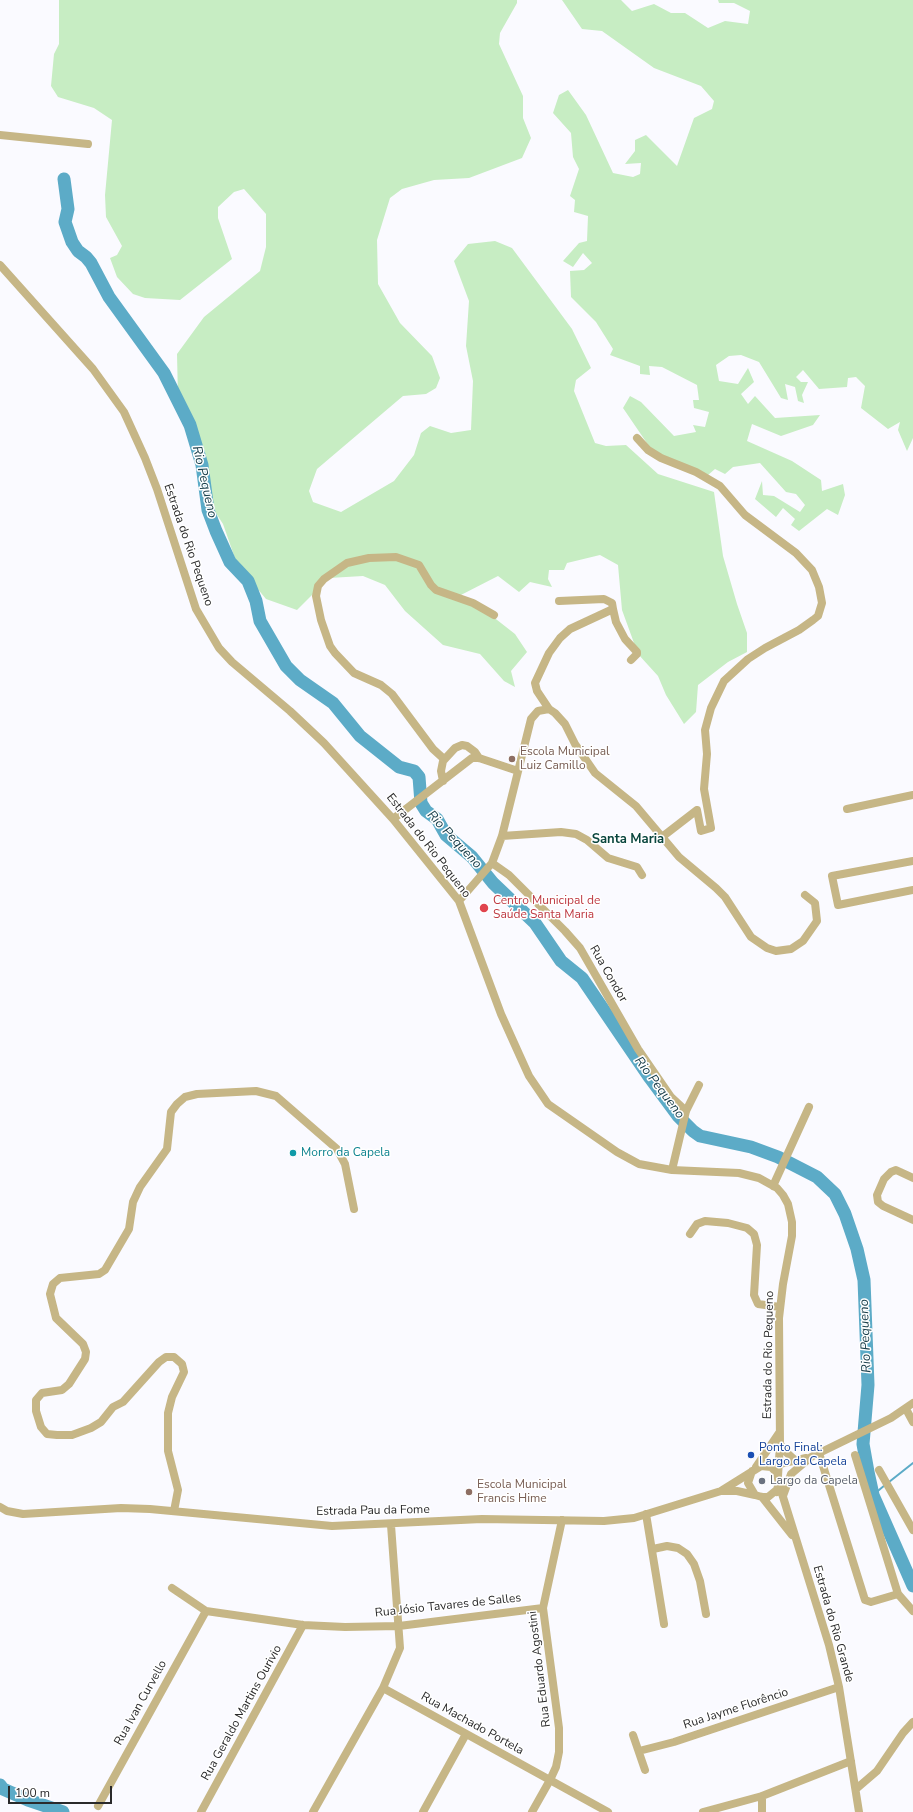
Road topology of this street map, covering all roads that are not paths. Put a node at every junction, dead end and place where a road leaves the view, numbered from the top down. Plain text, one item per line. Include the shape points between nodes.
1 (0, 135) edge
2 (88, 144) dead end
3 (0, 265) edge
4 (637, 438) dead end
5 (559, 601) dead end
6 (612, 609) junction
7 (494, 615) dead end
8 (631, 660) dead end
9 (549, 709) junction
10 (478, 758) junction
11 (444, 759) junction
12 (518, 771) junction
13 (443, 781) junction
14 (913, 795) edge
15 (847, 808) dead end
16 (393, 819) junction
17 (502, 836) junction
18 (662, 837) junction
19 (913, 861) edge
20 (490, 865) junction
21 (642, 876) dead end
22 (913, 890) edge
23 (805, 895) dead end
24 (459, 901) junction
25 (699, 1085) dead end
26 (809, 1107) dead end
27 (686, 1113) junction
28 (672, 1170) junction
29 (913, 1178) edge
30 (773, 1186) junction
31 (354, 1209) dead end
32 (913, 1220) edge
33 (690, 1234) dead end
34 (780, 1307) junction
35 (913, 1403) edge
36 (906, 1409) junction
37 (913, 1422) edge
38 (780, 1431) junction
39 (780, 1444) junction
40 (819, 1453) junction
41 (855, 1455) dead end
42 (811, 1457) junction
43 (796, 1461) junction
44 (780, 1464) junction
45 (767, 1466) junction
46 (754, 1469) junction
47 (879, 1470) dead end
48 (788, 1481) junction
49 (778, 1485) junction
50 (721, 1491) junction
51 (758, 1496) junction
52 (783, 1497) junction
53 (0, 1507) edge
54 (174, 1511) junction
55 (646, 1514) junction
56 (562, 1520) junction
57 (391, 1524) junction
58 (913, 1530) edge
59 (795, 1539) junction
60 (653, 1549) junction
61 (172, 1588) dead end
62 (898, 1594) junction
63 (544, 1608) junction
64 (206, 1611) junction
65 (913, 1611) edge
66 (706, 1614) dead end
67 (664, 1624) dead end
68 (303, 1625) junction
69 (399, 1626) junction
70 (840, 1687) junction
71 (383, 1688) junction
72 (913, 1722) edge
73 (466, 1734) junction
74 (633, 1735) dead end
75 (639, 1751) junction
76 (851, 1761) junction
77 (644, 1770) dead end
78 (550, 1780) junction
79 (856, 1790) junction
80 (762, 1796) junction
81 (98, 1806) dead end
82 (201, 1812) edge
83 (313, 1812) edge
84 (423, 1812) edge
85 (532, 1812) edge
86 (608, 1812) edge
87 (703, 1812) edge
88 (762, 1812) edge
89 (859, 1812) edge

1 - 2 street
3 - 16 street, Estrada do Rio Pequeno via 93,369 124,412 157,489 196,609 215,642 232,662 324,743
4 - 18 street via 648,450 661,458 696,472 720,486 745,515 796,553 812,570 822,603 818,616 799,630 759,651 724,682 704,730 707,754 704,789 711,828 701,831 696,810
5 - 6 street via 604,599 612,603
6 - 8 street via 625,639 637,652
6 - 9 street via 570,629 549,653 535,683 537,691
7 - 11 street via 473,603 434,588 419,565 396,557 369,558 347,563 318,586 316,596 319,613 330,646 335,653 354,673 381,685 392,694
9 - 12 street via 538,711 531,719
9 - 18 street via 565,724 595,773 636,806
10 - 11 street via 472,750 462,745
10 - 12 street
10 - 13 street via 469,759
11 - 13 street via 441,771
12 - 17 street
13 - 16 street
14 - 15 street
16 - 24 street, Estrada do Rio Pequeno
17 - 20 street
17 - 21 street via 561,832 576,834 608,858 637,867
18 - 23 street via 679,857 725,897 751,937 767,948 776,951 791,949 804,941 817,921 815,903
19 - 22 street via 832,876 838,905
20 - 24 street
20 - 27 street, Rua Condor via 509,875 580,948 638,1049 671,1097
24 - 28 street, Estrada do Rio Pequeno via 501,1014 529,1076 548,1104 617,1152 639,1164
25 - 27 street
26 - 30 street
27 - 28 street
28 - 30 street, Estrada do Rio Pequeno via 739,1173 759,1178
29 - 32 street via 896,1170 891,1172 884,1179 877,1195 878,1202 883,1206
30 - 34 street, Estrada do Rio Pequeno via 788,1204 792,1222
31 - 54 street via 345,1164 337,1150 276,1096 256,1091 184,1097 172,1112 167,1149 140,1187 133,1202 129,1229 105,1270 99,1274 60,1278 54,1284 50,1294 56,1318 83,1344 86,1352 69,1384 62,1390 42,1393 36,1400 36,1411 41,1427 47,1434 57,1435 72,1435 91,1428 101,1422 113,1407 123,1402 159,1362 166,1357 174,1357 182,1364 184,1372 172,1397 168,1414 168,1451 178,1490
33 - 34 street via 698,1224 705,1221 747,1228 754,1234 757,1245 754,1295 758,1304
34 - 38 street, Estrada do Rio Pequeno
35 - 36 street
36 - 37 street
36 - 40 street
38 - 39 street, Estrada do Rio Pequeno
38 - 46 street, Estrada do Rio Pequeno
39 - 43 street
39 - 44 street, Estrada do Rio Pequeno
40 - 42 street
40 - 62 street via 865,1600 871,1602
41 - 62 street
42 - 43 street
42 - 48 street via 796,1468
43 - 44 street
44 - 45 street
44 - 49 street, Estrada do Rio Pequeno
45 - 46 street
45 - 49 street via 774,1470
46 - 50 street, Estrada Pau da Fome
46 - 51 street via 749,1474 748,1484
47 - 58 street
48 - 49 street
48 - 52 street
49 - 51 street via 768,1496
49 - 52 street, Estrada do Rio Grande
50 - 51 street, Estrada Pau da Fome via 737,1491
50 - 55 street, Estrada Pau da Fome
51 - 59 street, Estrada do Rio Grande
52 - 59 street, Estrada do Rio Grande
53 - 54 street, Estrada Pau da Fome via 22,1514 121,1508
54 - 57 street, Estrada Pau da Fome via 332,1526
55 - 56 street, Estrada Pau da Fome via 604,1522
55 - 60 street
56 - 57 street, Estrada Pau da Fome via 482,1519
56 - 63 street, Rua Eduardo Agostini
57 - 69 street
59 - 70 street, Estrada do Rio Grande
60 - 66 street via 667,1546 678,1548 688,1554 700,1581
60 - 67 street
61 - 64 street, Rua Jósio Tavares de Salles
62 - 65 street
63 - 69 street, Rua Jósio Tavares de Salles
63 - 78 street, Rua Eduardo Agostini via 559,1728 559,1752
64 - 68 street, Rua Jósio Tavares de Salles
64 - 81 street, Rua Ivan Curvello
68 - 69 street, Rua Jósio Tavares de Salles
68 - 82 street, Rua Geraldo Martins Ourivio
69 - 71 street via 400,1648
70 - 75 street, Rua Jayme Florêncio via 674,1742
70 - 76 street, Estrada do Rio Grande
71 - 73 street, Rua Machado Portela
71 - 83 street
72 - 79 street via 877,1771
73 - 78 street, Rua Machado Portela
73 - 84 street
74 - 75 street
75 - 77 street
76 - 79 street, Estrada do Rio Grande
76 - 80 street
78 - 85 street, Rua Eduardo Agostini
78 - 86 street, Rua Machado Portela
79 - 89 street, Estrada do Rio Grande
80 - 87 street
80 - 88 street

